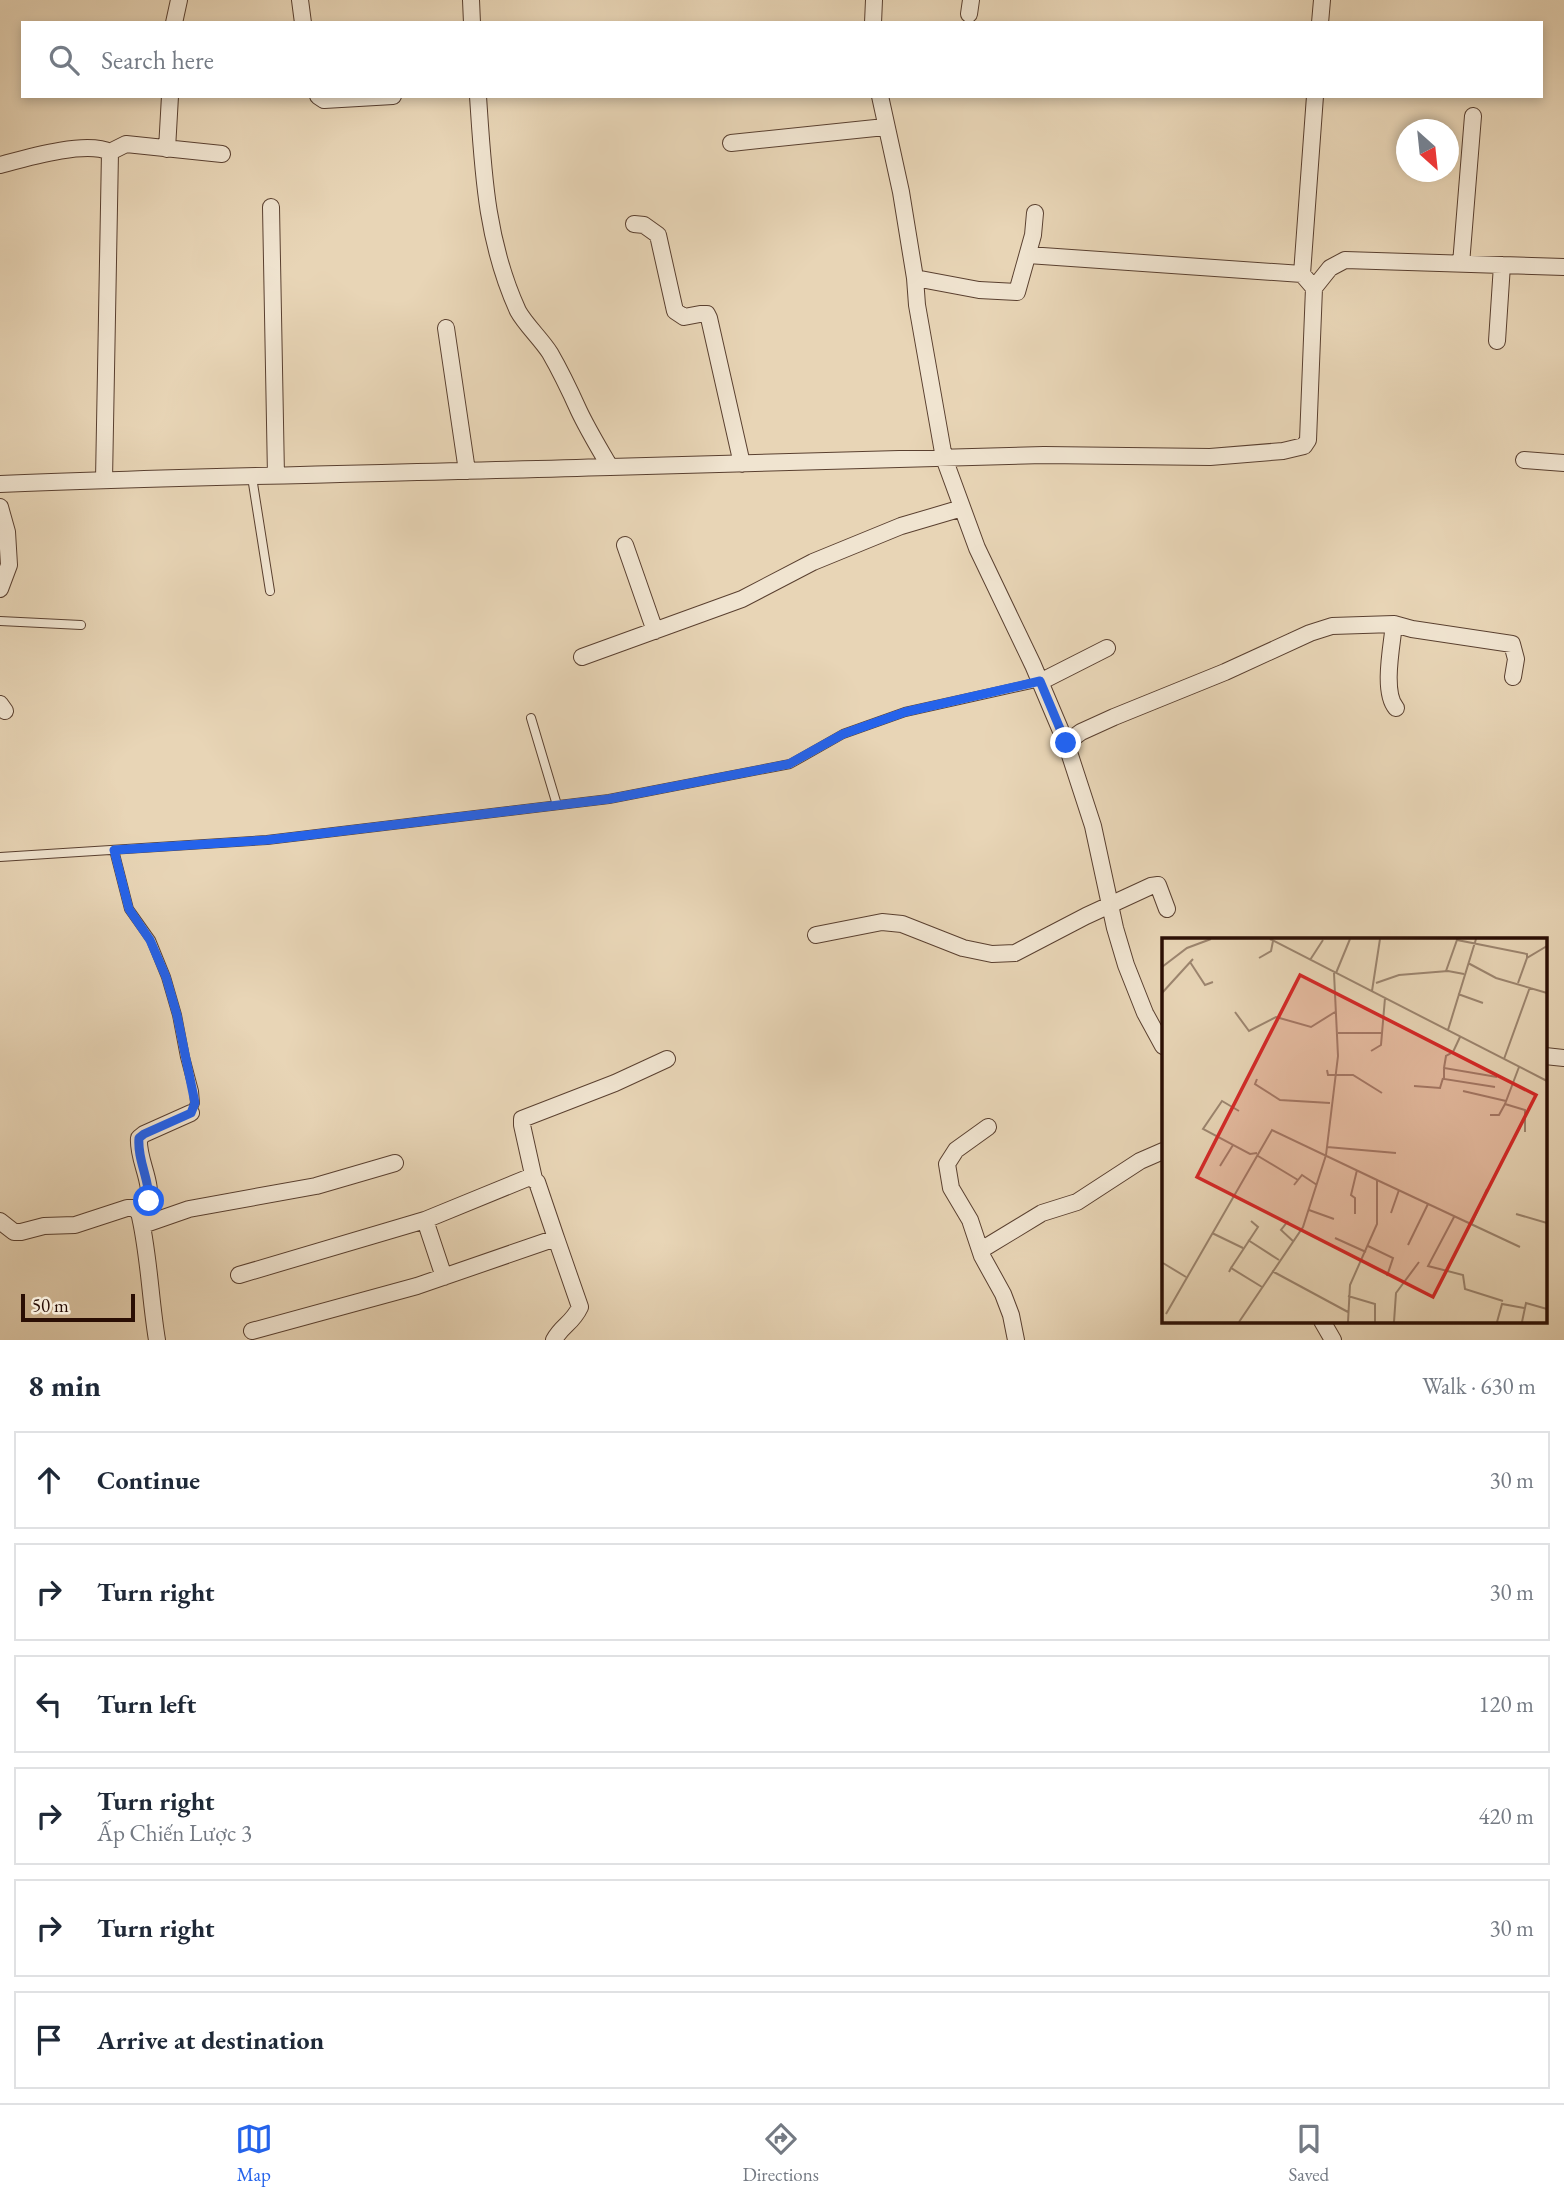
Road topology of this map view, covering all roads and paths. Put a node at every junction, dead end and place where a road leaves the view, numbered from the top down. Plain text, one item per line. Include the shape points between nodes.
1 (179, 0) edge
2 (300, 0) edge
3 (471, 0) edge
4 (874, 0) edge
5 (1322, 0) edge
6 (174, 21) edge
7 (303, 21) edge
8 (472, 21) edge
9 (873, 21) edge
10 (1320, 21) edge
11 (170, 98) edge
12 (321, 98) edge
13 (358, 98) edge
14 (478, 98) edge
15 (880, 98) edge
16 (1315, 98) edge
17 (1473, 116) dead end
18 (885, 127) junction
19 (730, 143) dead end
20 (167, 149) junction
21 (110, 152) junction
22 (222, 154) dead end
23 (0, 165) edge
24 (271, 207) dead end
25 (1035, 213) dead end
26 (635, 224) dead end
27 (1028, 255) junction
28 (1461, 264) junction
29 (1502, 265) junction
30 (1564, 267) edge
31 (1302, 274) junction
32 (915, 278) junction
33 (1314, 288) junction
34 (446, 328) dead end
35 (1497, 341) dead end
36 (944, 458) junction
37 (1524, 460) dead end
38 (1564, 463) edge
39 (742, 464) junction
40 (610, 467) junction
41 (467, 471) junction
42 (252, 477) junction
43 (276, 477) junction
44 (104, 480) junction
45 (0, 484) edge
46 (0, 507) edge
47 (962, 508) junction
48 (625, 545) dead end
49 (0, 589) edge
50 (270, 592) dead end
51 (0, 621) edge
52 (1394, 624) junction
53 (81, 625) dead end
54 (655, 631) junction
55 (1107, 648) dead end
56 (582, 657) dead end
57 (1513, 677) dead end
58 (1040, 681) junction
59 (1396, 708) dead end
60 (531, 718) dead end
61 (1066, 743) junction
62 (555, 801) junction
63 (114, 850) junction
64 (0, 857) edge
65 (1110, 906) junction
66 (1167, 909) dead end
67 (816, 935) dead end
68 (1162, 1043) edge
69 (1546, 1056) edge
70 (1564, 1058) edge
71 (667, 1059) dead end
72 (191, 1113) joint
73 (988, 1127) dead end
74 (1162, 1152) edge
75 (395, 1163) dead end
76 (534, 1179) junction
77 (141, 1218) junction
78 (425, 1220) junction
79 (0, 1221) edge
80 (556, 1238) junction
81 (981, 1250) junction
82 (239, 1275) dead end
83 (444, 1277) junction
84 (1323, 1322) edge
85 (252, 1331) dead end
86 (157, 1340) edge
87 (554, 1340) edge
88 (1016, 1340) edge
89 (1333, 1340) edge

1 - 6 street
2 - 7 street
3 - 8 street
4 - 9 street
5 - 10 street
11 - 20 street
12 - 13 street
14 - 40 street via 491,231 511,293 567,383
15 - 18 street
16 - 31 street
17 - 28 street
18 - 19 street
18 - 32 street
20 - 21 street via 126,144
20 - 22 street
21 - 23 street via 81,149
21 - 44 street
24 - 43 street
25 - 27 street
26 - 39 street via 658,236 675,311 684,317 707,314 709,318
27 - 31 street
27 - 32 street via 1019,290 1013,293
28 - 29 street
28 - 33 street via 1345,260 1330,268
29 - 30 street
29 - 35 street
31 - 33 street
32 - 36 street
33 - 36 street via 1308,440 1299,449 1210,457
34 - 41 street
36 - 39 street
36 - 47 street
37 - 38 street
39 - 40 street
40 - 41 street
41 - 43 street
42 - 43 street
42 - 44 street
42 - 50 lane
44 - 45 street
46 - 49 street via 9,565
47 - 54 street via 901,526 813,562 742,598
47 - 58 street via 976,548
48 - 54 street
51 - 53 lane
52 - 57 street via 1512,644 1516,659
52 - 59 street via 1390,699
52 - 61 street via 1321,629 1114,717
54 - 56 street
55 - 58 street
58 - 61 street
58 - 62 lane via 905,712 843,734 789,764 609,799
60 - 62 lane
61 - 65 street via 1093,826
62 - 63 lane via 267,840
63 - 64 lane
63 - 72 lane via 129,909 150,940 166,977 194,1091
65 - 66 street via 1158,885
65 - 67 street via 1015,953 963,948 902,924 882,922
65 - 68 street via 1126,965
69 - 70 street
71 - 76 street via 522,1119
72 - 77 street via 139,1138 149,1192
73 - 81 street via 956,1150 947,1164 951,1188
74 - 81 street via 1140,1161 1077,1202 1042,1213
75 - 77 street via 316,1186
76 - 78 street
76 - 80 street
77 - 79 street via 127,1208 75,1225 14,1232
77 - 86 street
78 - 82 street
78 - 83 street
80 - 83 street
80 - 87 street via 580,1307
81 - 88 street via 1011,1315
83 - 85 street
84 - 89 street

